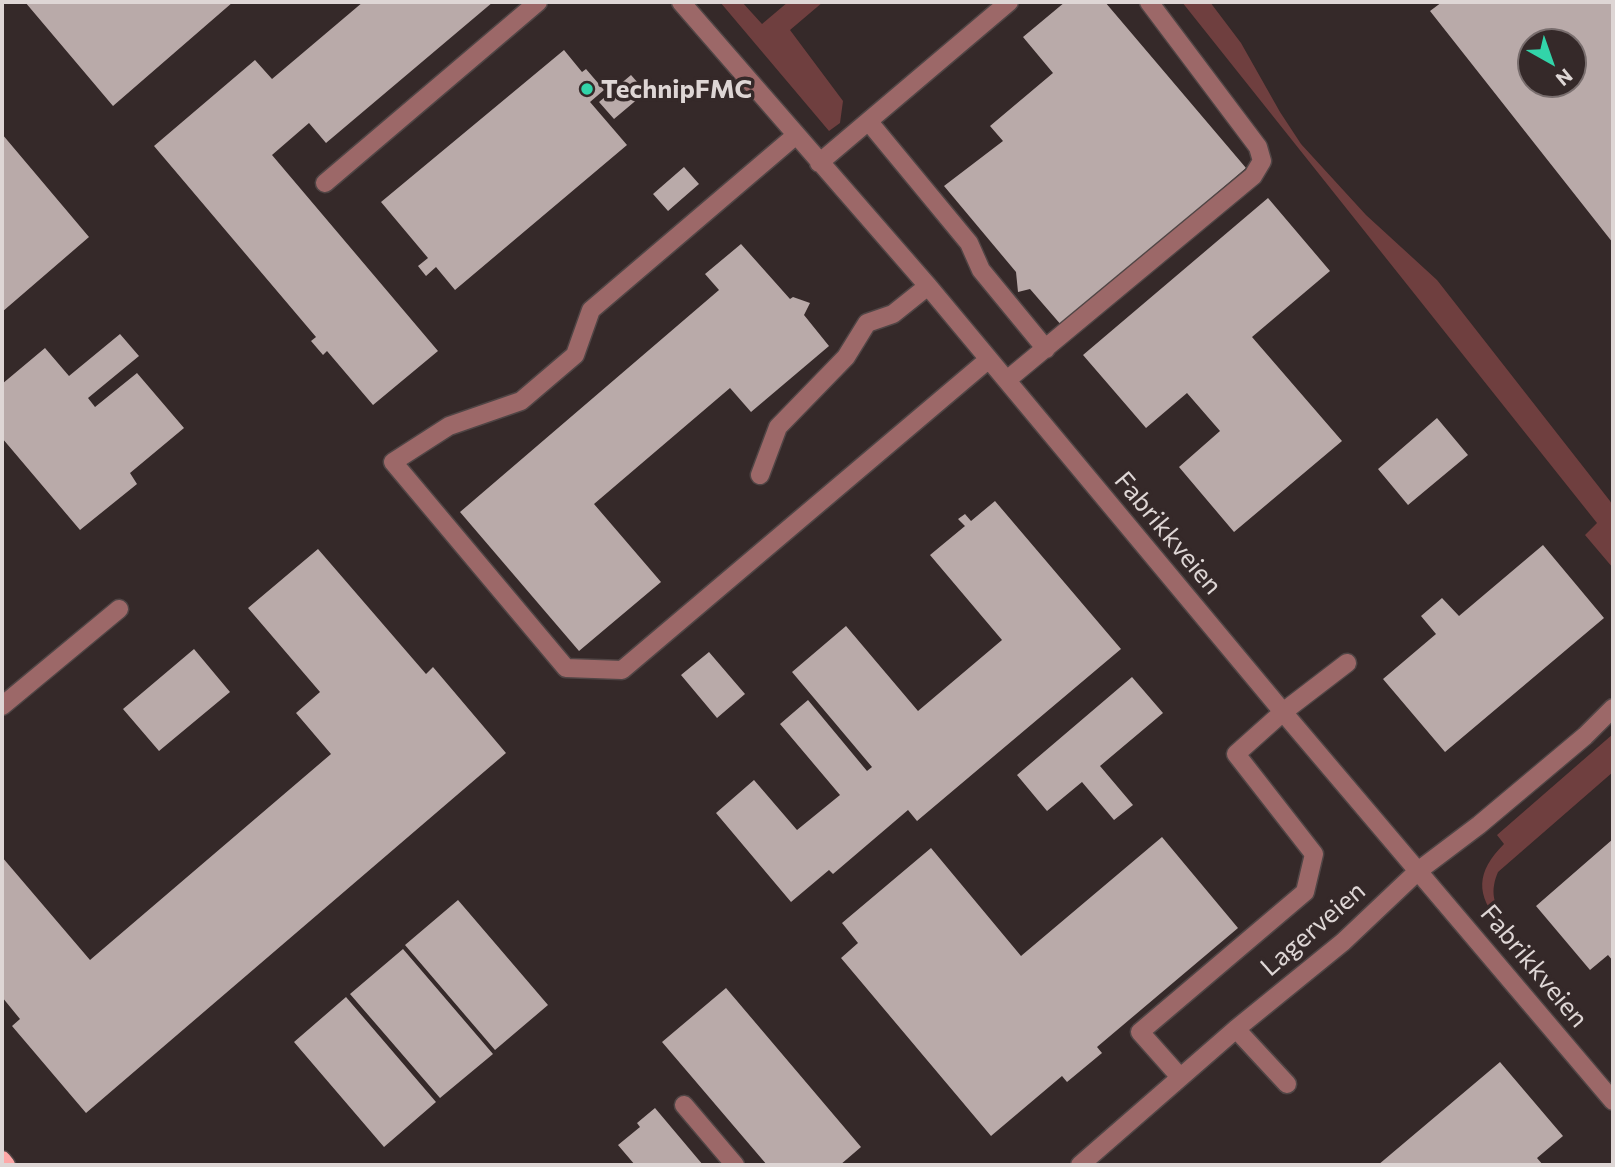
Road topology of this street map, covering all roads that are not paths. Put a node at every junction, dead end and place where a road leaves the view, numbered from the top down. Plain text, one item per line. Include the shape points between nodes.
1 (538, 2) edge
2 (681, 2) edge
3 (1009, 2) edge
4 (1149, 2) edge
5 (869, 122) junction
6 (794, 136) junction
7 (819, 163) junction
8 (325, 183) dead end
9 (928, 286) junction
10 (1046, 349) junction
11 (989, 359) junction
12 (1007, 380) junction
13 (760, 475) dead end
14 (119, 609) dead end
15 (1346, 663) dead end
16 (2, 706) edge
17 (1613, 708) edge
18 (1283, 712) junction
19 (1613, 719) edge
20 (1585, 736) junction
21 (1418, 870) junction
22 (1236, 1029) junction
23 (1180, 1077) junction
24 (1287, 1084) dead end
25 (1613, 1101) edge
26 (684, 1105) dead end
27 (2, 1160) edge
28 (6, 1165) edge
29 (735, 1165) edge
30 (1080, 1165) edge

1 - 8 street
2 - 6 street, Fabrikkveien
3 - 5 street
4 - 10 street via 1258,147 1262,161 1253,177
5 - 7 street
5 - 10 street via 969,243 981,270
6 - 7 street, Fabrikkveien
6 - 11 street via 591,310 575,355 521,401 449,426 393,462 566,668 622,670
7 - 9 street, Fabrikkveien
9 - 11 street, Fabrikkveien
9 - 13 street via 892,314 867,323 846,356 778,427
10 - 12 street
11 - 12 street, Fabrikkveien
12 - 18 street, Fabrikkveien
14 - 16 street
15 - 18 street
17 - 20 street, Lagerveien
18 - 21 street, Fabrikkveien
18 - 23 street via 1236,754 1314,854 1305,892 1140,1032
19 - 20 street, Lagerveien
20 - 21 street, Lagerveien
21 - 22 street, Lagerveien via 1343,942
21 - 25 street, Fabrikkveien
22 - 23 street, Lagerveien
22 - 24 street
23 - 30 street, Lagerveien
26 - 29 street
27 - 28 main road

